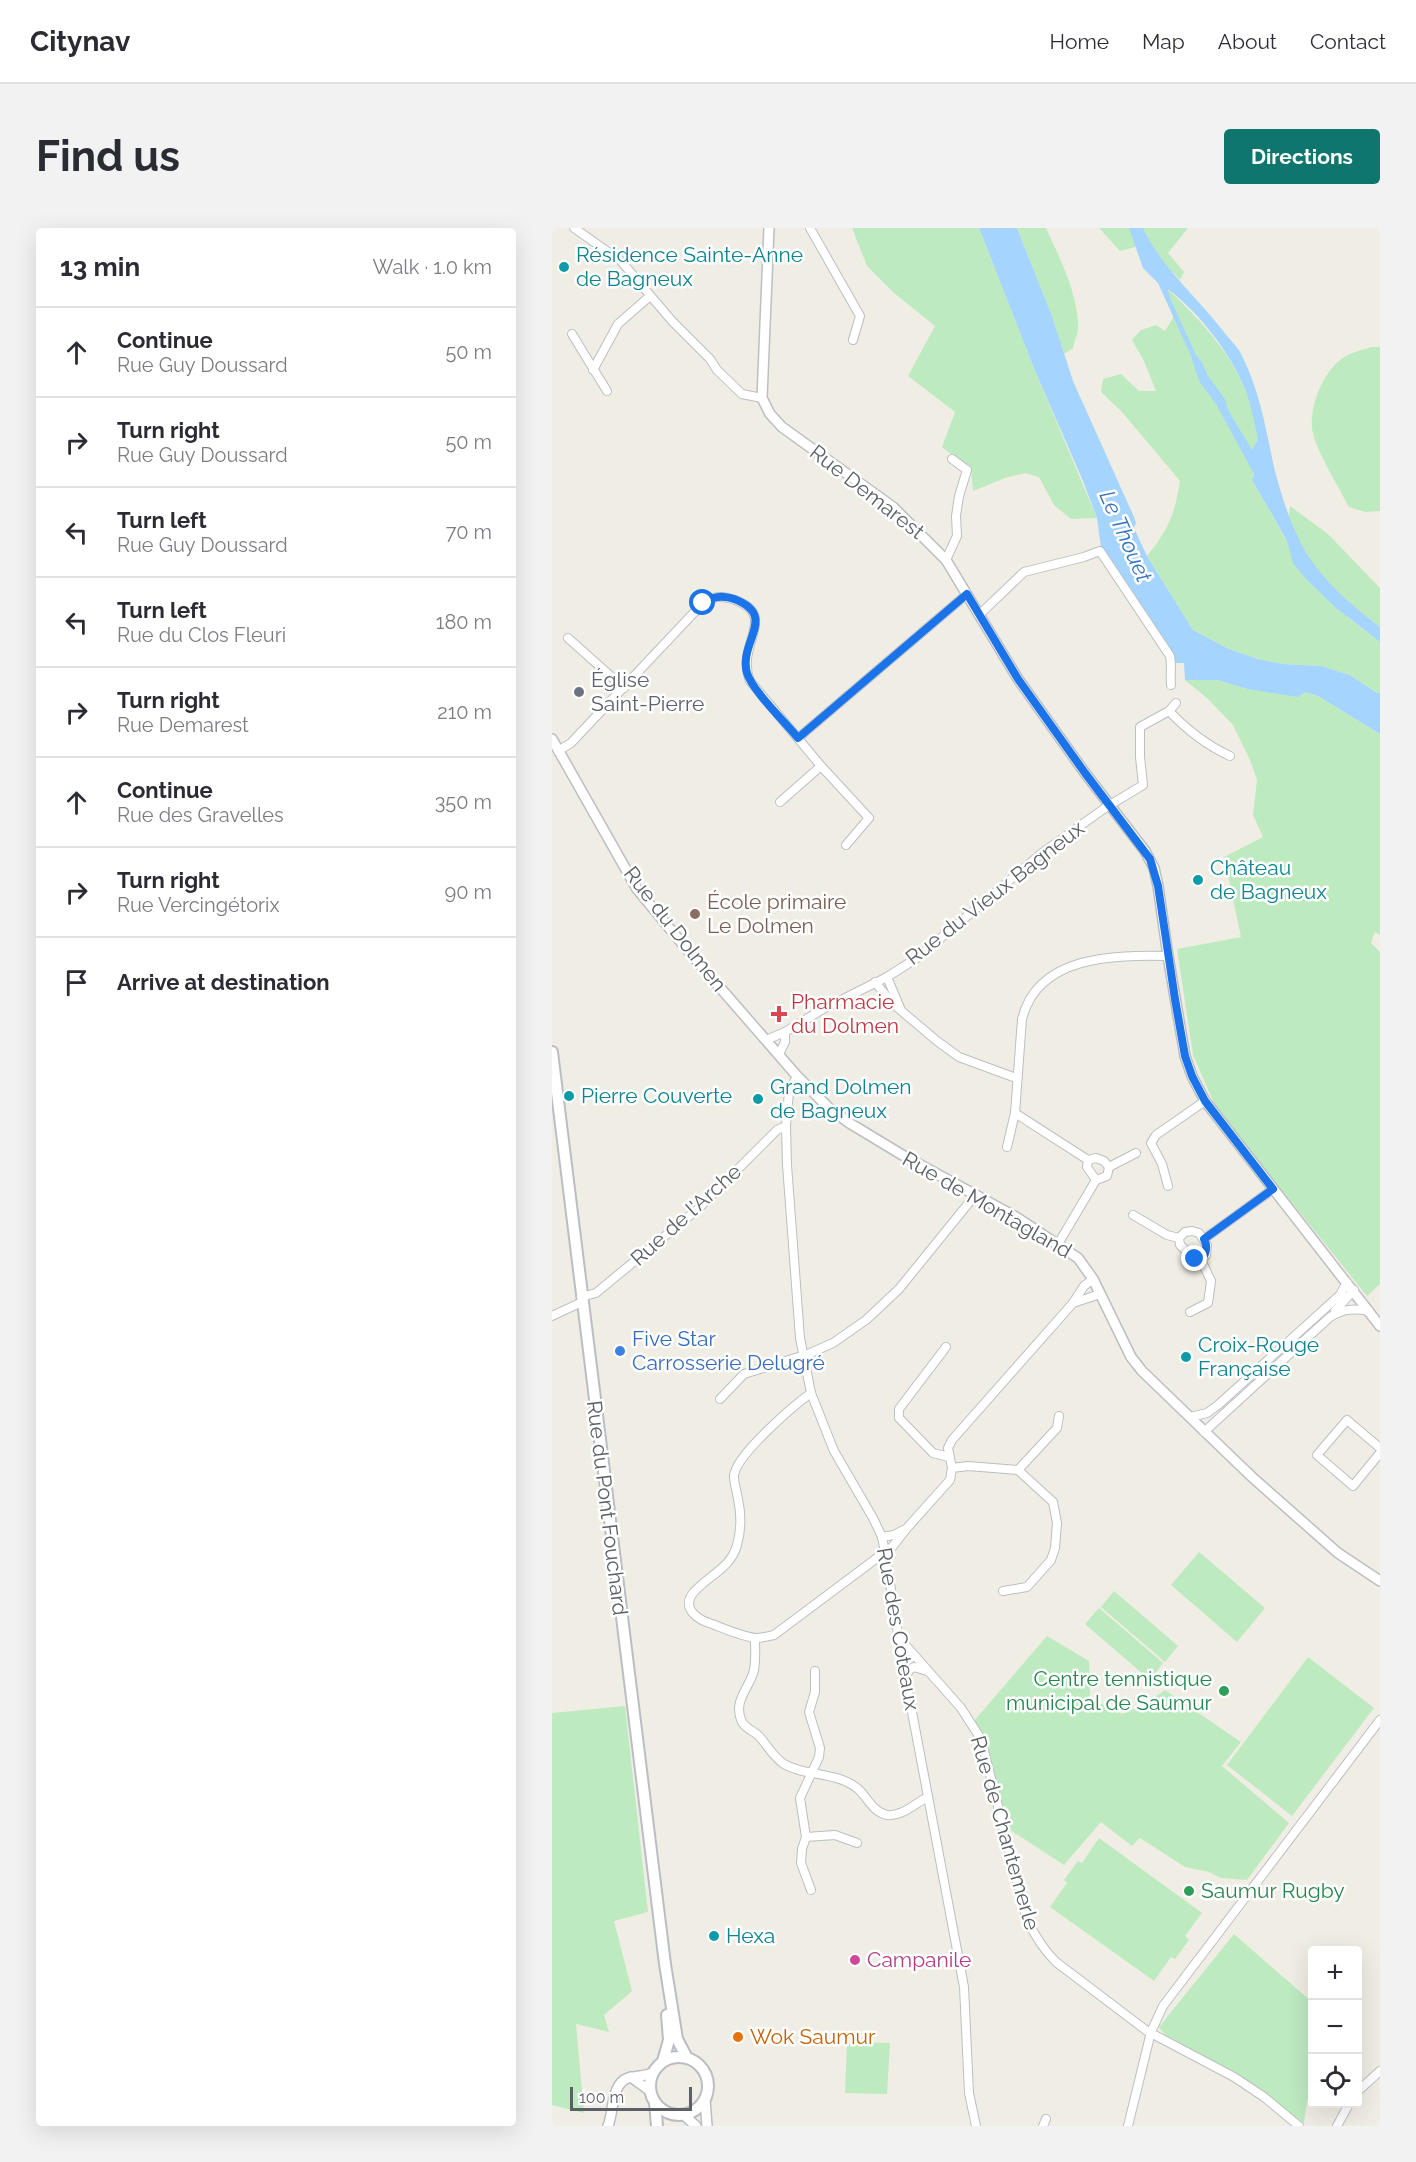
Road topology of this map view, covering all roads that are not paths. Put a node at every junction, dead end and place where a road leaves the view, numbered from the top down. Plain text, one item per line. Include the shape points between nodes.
1 (574, 228) edge
2 (769, 228) edge
3 (810, 228) edge
4 (650, 296) junction
5 (572, 334) dead end
6 (853, 340) dead end
7 (593, 370) junction
8 (607, 392) dead end
9 (762, 398) junction
10 (952, 459) dead end
11 (946, 560) junction
12 (967, 594) junction
13 (979, 615) junction
14 (568, 638) dead end
15 (1171, 685) dead end
16 (624, 688) junction
17 (1176, 703) dead end
18 (1169, 711) junction
19 (798, 738) junction
20 (552, 739) edge
21 (558, 751) junction
22 (1230, 756) dead end
23 (821, 766) junction
24 (780, 802) dead end
25 (1109, 806) junction
26 (846, 844) dead end
27 (1168, 956) junction
28 (886, 977) junction
29 (875, 982) junction
30 (901, 1010) junction
31 (785, 1032) junction
32 (766, 1040) junction
33 (552, 1052) edge
34 (779, 1054) junction
35 (797, 1076) junction
36 (1016, 1077) junction
37 (1205, 1101) junction
38 (1014, 1113) junction
39 (786, 1126) junction
40 (1007, 1147) dead end
41 (1136, 1153) dead end
42 (1088, 1160) junction
43 (1109, 1167) junction
44 (1096, 1180) junction
45 (1168, 1186) dead end
46 (1273, 1189) junction
47 (976, 1194) junction
48 (1133, 1215) dead end
49 (1179, 1238) junction
50 (1204, 1239) junction
51 (1058, 1244) junction
52 (1201, 1260) junction
53 (1093, 1280) junction
54 (1347, 1282) junction
55 (1354, 1290) junction
56 (1100, 1294) junction
57 (581, 1299) junction
58 (1073, 1303) junction
59 (1369, 1311) junction
60 (1190, 1312) dead end
61 (552, 1316) edge
62 (1330, 1317) junction
63 (1380, 1326) edge
64 (946, 1347) dead end
65 (803, 1356) junction
66 (811, 1393) junction
67 (720, 1399) dead end
68 (1218, 1405) junction
69 (1059, 1416) dead end
70 (1190, 1418) junction
71 (1201, 1429) junction
72 (1380, 1448) edge
73 (1380, 1453) edge
74 (949, 1457) junction
75 (952, 1468) junction
76 (1018, 1470) junction
77 (907, 1528) junction
78 (882, 1538) junction
79 (885, 1552) junction
80 (1380, 1581) edge
81 (1003, 1591) dead end
82 (755, 1638) junction
83 (898, 1638) junction
84 (902, 1661) junction
85 (919, 1661) junction
86 (815, 1671) dead end
87 (927, 1671) junction
88 (906, 1679) junction
89 (1380, 1720) edge
90 (813, 1772) junction
91 (928, 1797) junction
92 (806, 1837) junction
93 (857, 1843) dead end
94 (811, 1890) dead end
95 (665, 1964) junction
96 (1150, 2032) junction
97 (687, 2058) junction
98 (663, 2061) junction
99 (1380, 2071) edge
100 (653, 2073) junction
101 (631, 2077) junction
102 (1362, 2087) edge
103 (650, 2091) junction
104 (705, 2099) junction
105 (654, 2102) junction
106 (1346, 2108) edge
107 (681, 2115) junction
108 (669, 2125) edge
109 (608, 2126) edge
110 (657, 2126) edge
111 (696, 2126) edge
112 (707, 2126) edge
113 (976, 2126) edge
114 (1128, 2126) edge
115 (1299, 2126) edge
116 (1337, 2126) edge

1 - 4 street via 621,261
2 - 9 street
3 - 6 street via 860,316
4 - 7 street via 618,324
4 - 9 street via 742,394
5 - 7 street
7 - 8 street
9 - 11 street, Rue Demarest via 782,427 893,507
10 - 11 street via 967,470 959,496 957,536
11 - 12 street, Rue Demarest
12 - 13 street, Rue Demarest
12 - 19 street
13 - 15 street via 1024,572 1100,551 1170,656
13 - 25 street, Rue Demarest via 1018,679
14 - 16 street
16 - 19 street via 703,603 716,596 729,598 749,606 755,613 756,624 746,657 750,681
16 - 21 street via 571,743
17 - 18 street
18 - 22 street via 1195,736
18 - 25 street, Rue du Vieux Bagneux via 1140,727 1143,785
19 - 23 street
20 - 21 street, Rue du Dolmen
21 - 32 street, Rue du Dolmen via 637,889
23 - 24 street
23 - 26 street via 869,818
25 - 27 street, Rue Demarest via 1154,868
25 - 28 street, Rue du Vieux Bagneux via 1042,853 941,940
27 - 36 street via 1108,957 1064,968 1050,978 1025,1006
27 - 37 street, Rue Demarest via 1185,1056
28 - 29 street, Rue du Vieux Bagneux
28 - 30 street
29 - 30 street
29 - 31 street, Rue du Vieux Bagneux
30 - 36 street via 959,1057
31 - 32 street, Rue du Vieux Bagneux
31 - 34 street
32 - 34 street, Rue du Dolmen
33 - 57 main road, Rue du Pont Fouchard
34 - 35 street, Rue du Dolmen
35 - 39 street, Rue des Coteaux via 789,1092
35 - 47 street, Rue de Montagland via 851,1124
36 - 38 street
37 - 45 street via 1156,1135 1151,1143
37 - 46 street, Rue Demarest
38 - 40 street
38 - 42 street
39 - 57 street, Rue de l'Arche via 777,1130 684,1220 596,1293
39 - 65 street, Rue des Coteaux
41 - 43 street
42 - 43 street via 1096,1158
42 - 44 street via 1087,1167
43 - 44 street via 1107,1176
44 - 51 street
46 - 50 street
46 - 54 street, Rue Demarest
47 - 51 street, Rue de Montagland
47 - 65 street via 899,1289 866,1320 833,1343
48 - 49 street
49 - 50 street via 1192,1231
49 - 52 street via 1180,1245
50 - 52 street via 1206,1255
51 - 53 street, Rue de Montagland via 1078,1258
52 - 60 street via 1211,1281 1208,1303
53 - 56 street, Rue de Montagland
53 - 58 street
54 - 55 street, Rue Demarest
54 - 68 street via 1340,1295
55 - 59 street, Rue Demarest
55 - 62 street
56 - 58 street
56 - 70 street, Rue de Montagland via 1131,1358
57 - 61 street, Rue de l'Arche
57 - 95 main road, Rue du Pont Fouchard
58 - 74 street via 952,1440
59 - 62 street via 1358,1308
59 - 63 street, Rue Demarest
62 - 71 street
64 - 74 street via 898,1409 899,1418 933,1453
65 - 66 street, Rue des Coteaux
65 - 67 street via 744,1374
66 - 78 street, Rue des Coteaux via 834,1451
66 - 82 street via 740,1460 734,1478 740,1516 737,1545 722,1569 690,1599 695,1617
68 - 70 street
68 - 71 street
69 - 76 street via 1056,1428
70 - 71 street, Rue de Montagland
71 - 80 street, Rue de Montagland via 1338,1553
72 - 73 street via 1347,1420 1317,1455 1353,1486
74 - 75 street
75 - 76 street
75 - 77 street via 950,1480
76 - 81 street via 1053,1502 1057,1523 1055,1548 1051,1560 1027,1587
77 - 78 street
77 - 79 street
78 - 79 street, Rue des Coteaux
79 - 82 street via 782,1630
79 - 83 street, Rue des Coteaux
82 - 90 street via 754,1671 739,1706 742,1722 782,1763 804,1773
83 - 84 street, Rue des Coteaux
83 - 85 street, Rue de Chantemerle
84 - 85 street via 906,1657
84 - 87 street, Rue de Chantemerle
84 - 88 street, Rue des Coteaux
85 - 87 street, Rue de Chantemerle
86 - 90 street via 815,1692 809,1712 820,1748
87 - 88 street via 914,1667
87 - 96 street, Rue de Chantemerle via 961,1708 981,1739 1026,1917 1035,1937 1056,1962
88 - 91 street, Rue des Coteaux
89 - 96 street via 1163,2006
90 - 91 street via 856,1787 883,1814 904,1812
90 - 92 street via 800,1798
91 - 113 street, Rue des Coteaux via 964,1987 969,2093
92 - 93 street via 835,1835
92 - 94 street via 801,1863
95 - 97 main road, Rue du Pont Fouchard via 677,2039
95 - 98 main road, Rue du Pont Fouchard via 669,2040
96 - 114 street
96 - 115 street, Rue de Chantemerle via 1234,2077
97 - 98 main road
97 - 104 main road via 704,2072 708,2090
98 - 100 main road
99 - 102 street
100 - 101 street
100 - 103 main road
101 - 103 street
101 - 109 street via 617,2087
103 - 105 main road
104 - 107 main road via 700,2106
104 - 112 street
105 - 107 main road via 669,2114
105 - 110 main road
106 - 116 street
107 - 108 main road
107 - 111 street

